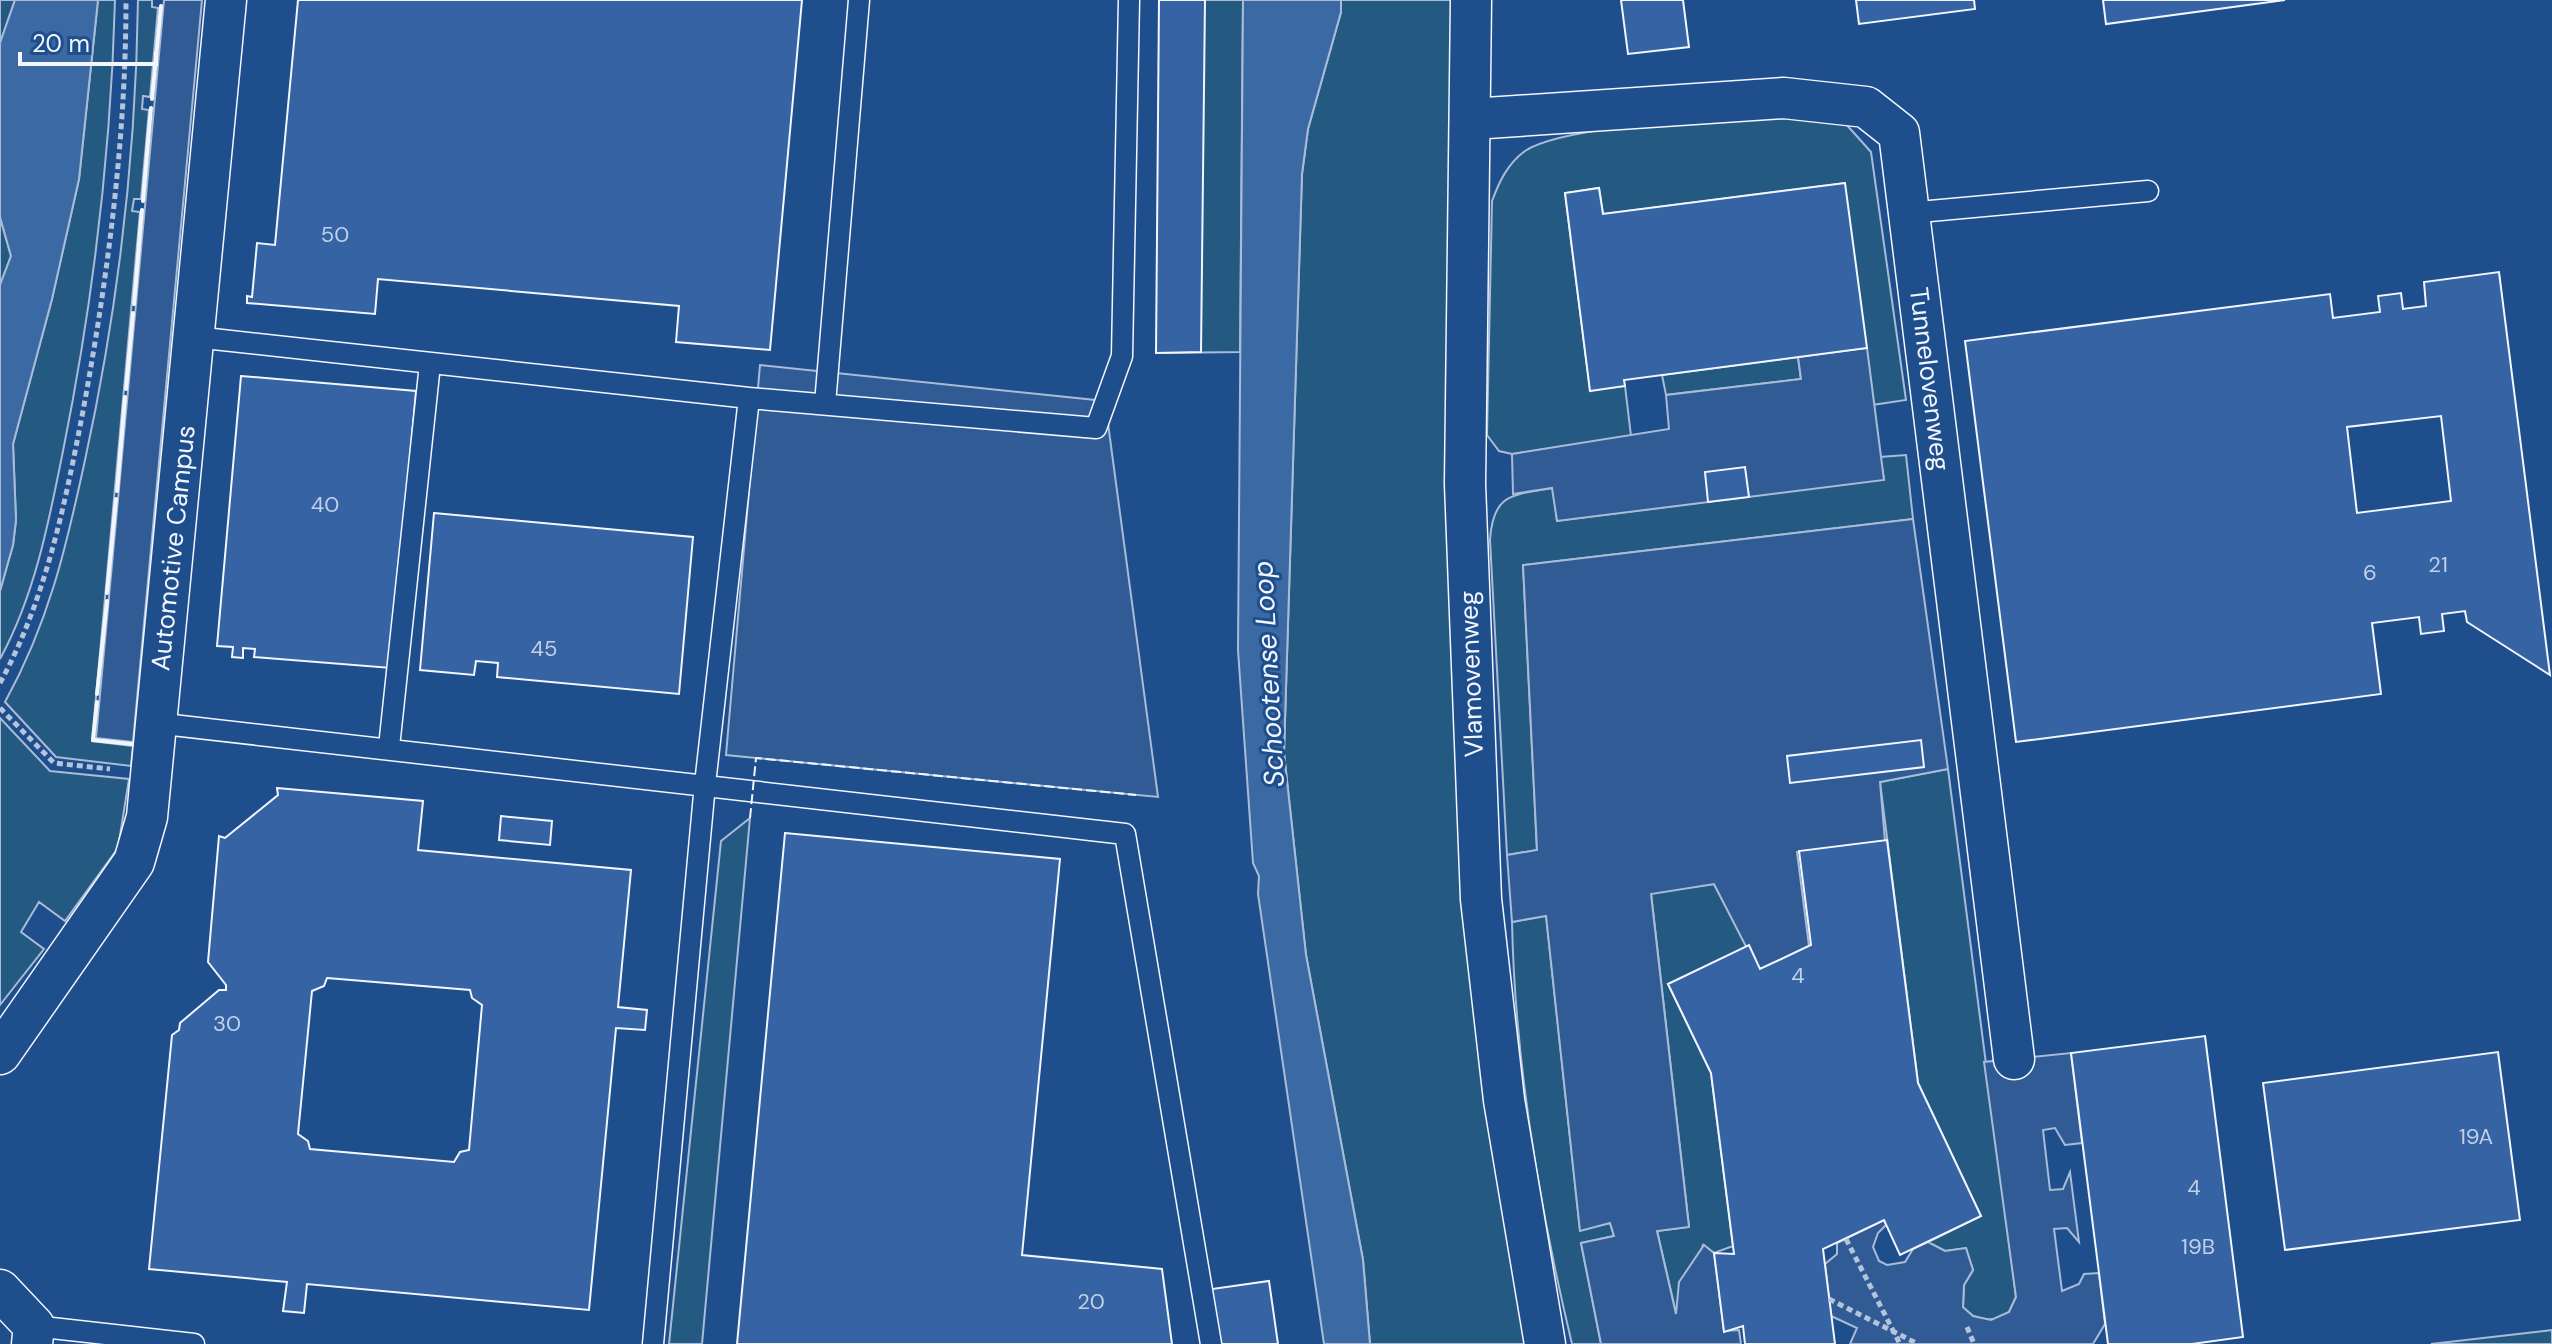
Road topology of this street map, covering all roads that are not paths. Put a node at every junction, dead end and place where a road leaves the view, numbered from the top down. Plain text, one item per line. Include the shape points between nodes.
1 (226, 0) edge
2 (859, 0) edge
3 (1129, 0) edge
4 (1471, 0) edge
5 (1472, 119) junction
6 (2148, 191) dead end
7 (1908, 213) junction
8 (195, 337) junction
9 (430, 364) junction
10 (749, 398) junction
11 (825, 404) junction
12 (155, 723) junction
13 (389, 747) junction
14 (705, 784) junction
15 (0, 1054) edge
16 (2014, 1059) dead end
17 (0, 1290) edge
18 (33, 1335) edge
19 (194, 1344) edge
20 (653, 1344) edge
21 (1211, 1344) edge
22 (1545, 1344) edge

1 - 8 street, Automotive Campus
2 - 11 lane
3 - 11 lane via 1122,356 1096,428
4 - 5 street, Vlamovenweg
5 - 7 street, Tunnelovenweg via 1784,98 1866,107 1899,133
5 - 22 street, Vlamovenweg via 1465,484 1481,899 1504,1100
6 - 7 lane
7 - 16 street, Tunnelovenweg
8 - 9 lane
8 - 12 street, Automotive Campus
9 - 10 lane
9 - 13 lane
10 - 11 lane
10 - 14 lane
12 - 13 lane
12 - 15 street, Automotive Campus via 147,817 134,862
13 - 14 lane
14 - 20 lane
14 - 21 lane via 1125,834
17 - 18 street
18 - 19 lane

